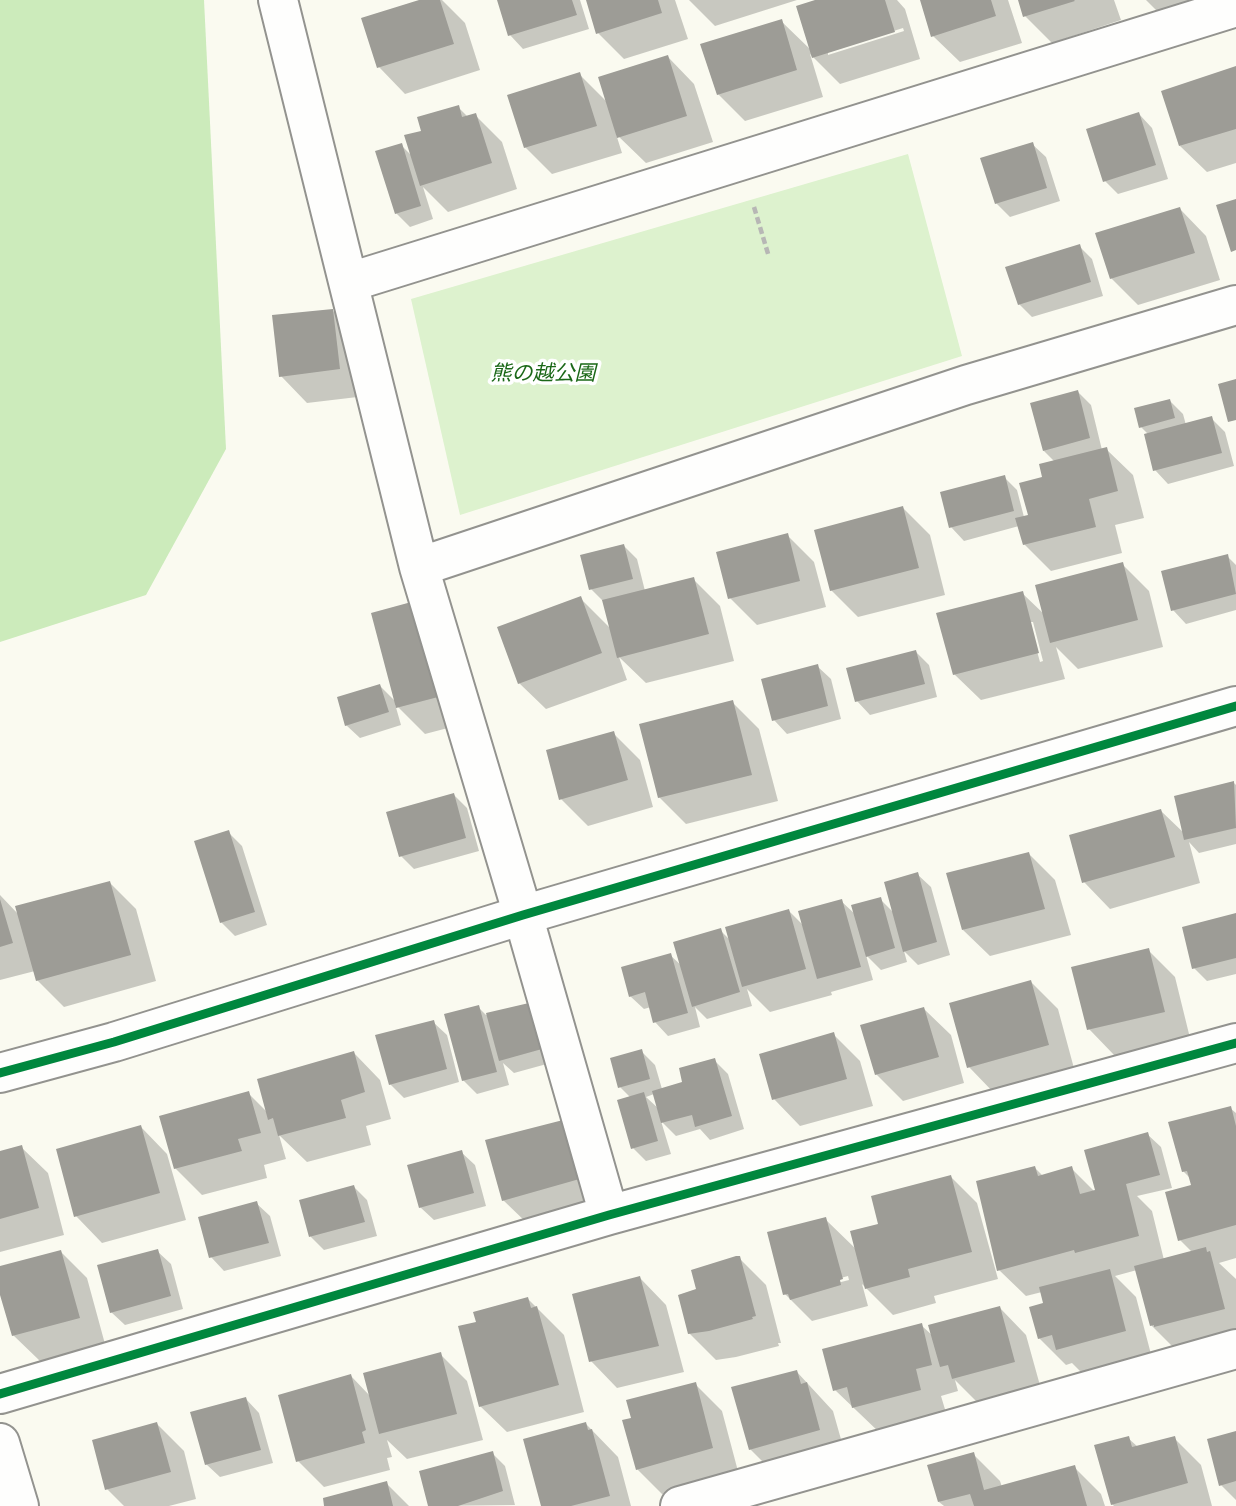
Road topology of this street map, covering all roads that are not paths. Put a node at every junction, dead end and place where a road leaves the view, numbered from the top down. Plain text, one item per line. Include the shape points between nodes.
1 (278, 0) edge
2 (1236, 7) edge
3 (350, 282) junction
4 (1236, 305) edge
5 (419, 568) junction
6 (1236, 706) edge
7 (523, 915) junction
8 (1236, 1043) edge
9 (0, 1073) edge
10 (609, 1215) junction
11 (1236, 1349) edge
12 (0, 1394) edge
13 (0, 1443) edge
14 (19, 1506) edge
15 (680, 1506) edge

1 - 3 street
2 - 3 street
3 - 5 street
4 - 5 street via 966,385
5 - 7 street
6 - 7 street
7 - 9 street
7 - 10 street
8 - 10 street
10 - 12 street
11 - 15 street
13 - 14 street

